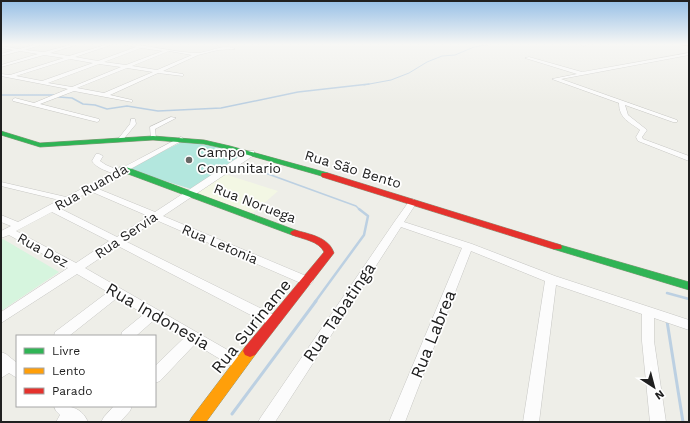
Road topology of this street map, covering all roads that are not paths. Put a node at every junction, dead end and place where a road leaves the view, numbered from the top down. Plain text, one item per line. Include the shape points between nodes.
1 (51, 64) edge
2 (92, 64) edge
3 (107, 64) edge
4 (135, 64) edge
5 (176, 64) edge
6 (546, 64) edge
7 (636, 64) edge
8 (127, 67) junction
9 (159, 72) junction
10 (581, 74) junction
11 (1, 75) edge
12 (181, 75) dead end
13 (11, 77) junction
14 (41, 83) junction
15 (73, 88) junction
16 (100, 94) junction
17 (15, 100) dead end
18 (130, 101) dead end
19 (622, 103) junction
20 (34, 105) junction
21 (173, 118) dead end
22 (97, 120) dead end
23 (133, 120) dead end
24 (675, 121) dead end
25 (1, 134) edge
26 (153, 138) junction
27 (180, 139) junction
28 (120, 140) junction
29 (251, 152) junction
30 (99, 156) dead end
31 (689, 158) edge
32 (121, 171) junction
33 (1, 184) edge
34 (90, 188) junction
35 (190, 193) junction
36 (68, 200) junction
37 (413, 202) junction
38 (52, 208) junction
39 (156, 216) junction
40 (1, 218) edge
41 (398, 223) junction
42 (19, 226) junction
43 (5, 234) edge
44 (117, 242) junction
45 (468, 246) junction
46 (329, 250) joint
47 (76, 268) junction
48 (551, 279) junction
49 (307, 281) junction
50 (689, 286) edge
51 (116, 292) junction
52 (648, 311) junction
53 (153, 313) junction
54 (1, 318) edge
55 (274, 321) junction
56 (689, 325) edge
57 (61, 335) edge
58 (128, 335) edge
59 (193, 337) junction
60 (240, 364) junction
61 (156, 375) edge
62 (124, 407) edge
63 (109, 422) edge
64 (197, 422) edge
65 (266, 422) edge
66 (397, 422) edge
67 (531, 422) edge
68 (658, 422) edge

1 - 13 street
2 - 14 street
3 - 8 street
4 - 8 street
5 - 9 street
6 - 10 street
7 - 10 street
8 - 9 street
8 - 15 street
9 - 12 street
9 - 16 street via 110,94
10 - 19 street via 555,79
11 - 13 street
13 - 14 street
14 - 15 street
15 - 16 street
15 - 20 street
16 - 18 street
17 - 20 street
19 - 24 street
19 - 31 street via 625,118 644,130 639,137 640,140
20 - 22 street
21 - 26 street via 152,128
23 - 28 street via 133,124
25 - 28 street, Rua São Bento via 40,145
26 - 27 street, Rua São Bento
26 - 28 street, Rua São Bento
27 - 29 street, Rua São Bento
27 - 32 street, Rua Ruanda
29 - 35 street, Rua Servia
29 - 37 street, Rua São Bento
30 - 32 street via 97,164
32 - 34 street, Rua Ruanda
32 - 35 street, Rua Noruega
33 - 36 street
34 - 36 street, Rua Ruanda
34 - 39 street, Rua Letonia
35 - 39 street, Rua Servia
35 - 46 street, Rua Noruega via 324,244
36 - 38 street, Rua Ruanda
37 - 41 street, Rua Tabatinga
37 - 50 street, Rua São Bento
38 - 42 street, Rua Ruanda
38 - 44 street
39 - 44 street, Rua Servia
39 - 49 street, Rua Letonia
40 - 42 street
41 - 45 street
41 - 65 street, Rua Tabatinga
42 - 43 street, Rua Ruanda
43 - 47 street, Rua Dez
44 - 47 street, Rua Servia
44 - 55 street
45 - 48 street
45 - 66 street, Rua Labrea
46 - 49 street, Rua Suriname
47 - 51 street, Rua Indonesia
47 - 54 street, Rua Servia
48 - 52 street
48 - 67 street
49 - 55 street, Rua Suriname
51 - 53 street, Rua Indonesia
51 - 57 street
52 - 56 street
52 - 68 street via 648,341
53 - 58 street
53 - 59 street, Rua Indonesia
55 - 60 street, Rua Suriname
59 - 60 street, Rua Indonesia
59 - 61 street
60 - 64 street, Rua Suriname
62 - 63 street

